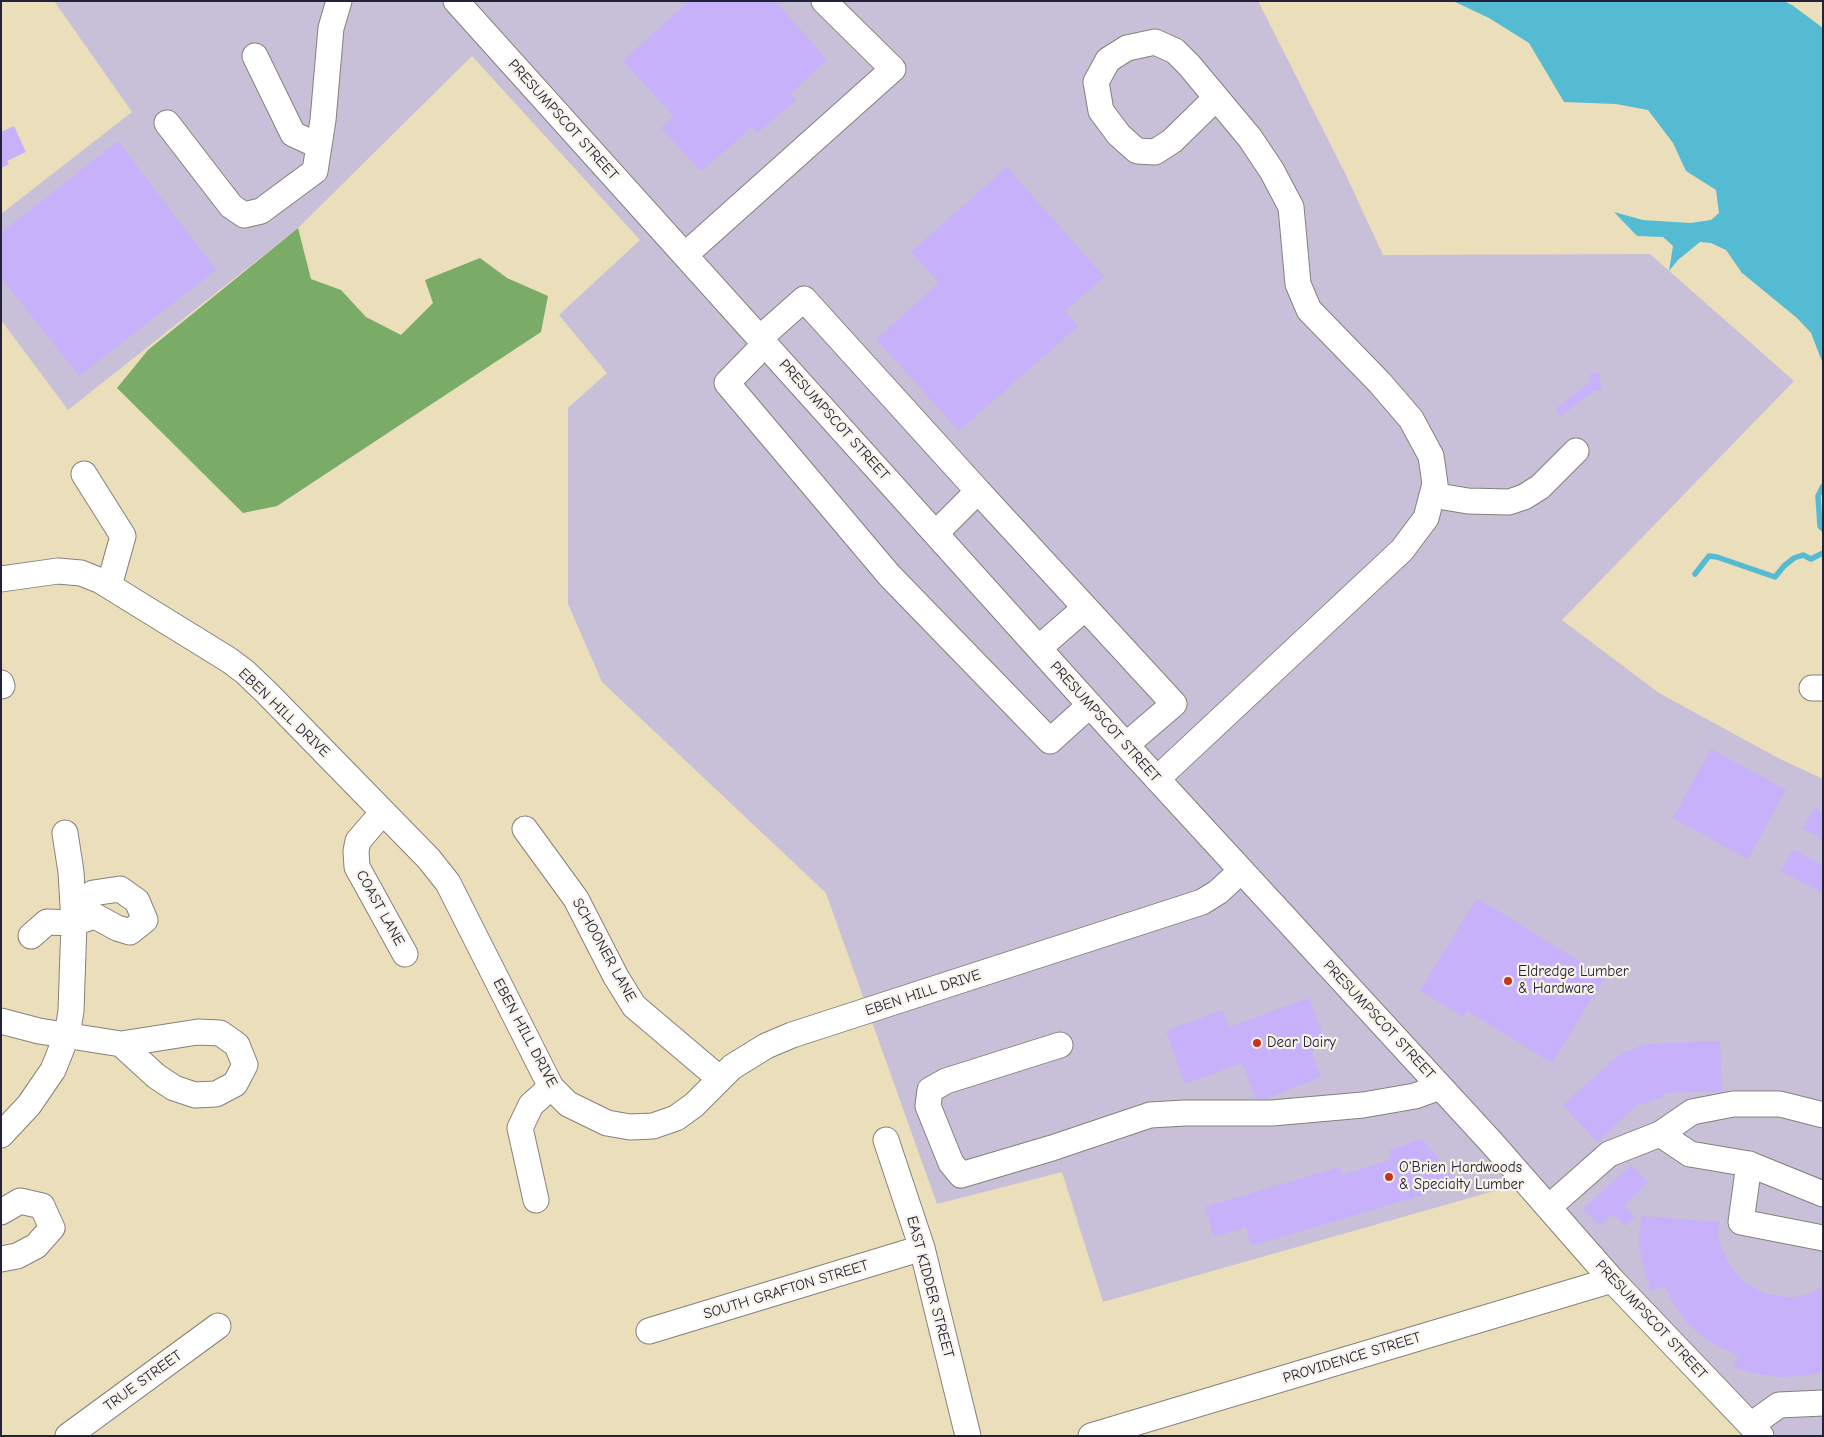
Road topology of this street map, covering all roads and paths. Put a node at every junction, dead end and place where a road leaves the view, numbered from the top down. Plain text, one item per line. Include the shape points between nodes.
1 (339, 1) edge
2 (456, 1) edge
3 (824, 1) edge
4 (255, 56) dead end
5 (1216, 98) junction
6 (167, 123) dead end
7 (319, 146) junction
8 (685, 255) junction
9 (762, 341) junction
10 (1576, 451) dead end
11 (84, 474) dead end
12 (978, 491) junction
13 (1432, 495) junction
14 (936, 533) junction
15 (1, 579) edge
16 (109, 586) junction
17 (1085, 608) junction
18 (1039, 648) junction
19 (1090, 705) junction
20 (1126, 745) junction
21 (1157, 780) junction
22 (383, 812) junction
23 (525, 829) dead end
24 (65, 833) dead end
25 (1241, 872) junction
26 (74, 923) junction
27 (31, 936) dead end
28 (405, 954) dead end
29 (1, 1021) edge
30 (67, 1035) junction
31 (121, 1044) dead end
32 (1060, 1045) dead end
33 (720, 1079) junction
34 (551, 1087) junction
35 (1440, 1087) junction
36 (1823, 1115) edge
37 (1660, 1134) junction
38 (1, 1135) edge
39 (886, 1140) dead end
40 (1749, 1164) junction
41 (1823, 1194) edge
42 (536, 1200) dead end
43 (1548, 1207) junction
44 (1, 1212) edge
45 (1823, 1238) edge
46 (922, 1248) junction
47 (1, 1259) edge
48 (1612, 1280) junction
49 (218, 1326) dead end
50 (650, 1331) dead end
51 (1823, 1403) edge
52 (1756, 1430) edge
53 (68, 1436) edge
54 (968, 1436) edge
55 (1091, 1436) edge

1 - 7 street via 331,28
2 - 8 street, PRESUMPSCOT STREET
3 - 8 street via 893,69
4 - 7 street via 293,134
5 - 5 street via 1172,141 1155,152 1138,151 1119,135 1101,111 1096,82 1108,60 1127,48 1155,42 1175,51
5 - 13 street via 1256,146 1291,207 1298,284 1309,310 1411,419 1431,456 1435,484
6 - 7 street via 231,206 244,214 261,211 315,171
8 - 9 street, PRESUMPSCOT STREET
9 - 12 street via 804,299
9 - 14 street, PRESUMPSCOT STREET
9 - 19 street via 727,383 889,575 1050,741
10 - 13 street via 1540,487 1509,502 1468,501
11 - 16 street via 123,536
12 - 14 street
12 - 17 street
13 - 21 street via 1426,518 1402,550
14 - 18 street, PRESUMPSCOT STREET
15 - 16 street, EBEN HILL DRIVE via 58,571 81,573
16 - 22 street, EBEN HILL DRIVE via 245,672
17 - 18 street
17 - 20 street via 1174,704
18 - 19 street, PRESUMPSCOT STREET
19 - 20 street, PRESUMPSCOT STREET
20 - 21 street, PRESUMPSCOT STREET
21 - 25 street, PRESUMPSCOT STREET
22 - 28 street, COAST LANE via 358,840 357,867
22 - 34 street, EBEN HILL DRIVE via 448,883
23 - 33 street, SCHOONER LANE via 576,899 634,1006
24 - 26 street
25 - 33 street, EBEN HILL DRIVE via 1202,902 792,1035 746,1057
25 - 35 street, PRESUMPSCOT STREET
26 - 27 street via 47,922
26 - 30 street
29 - 30 street
30 - 31 street
30 - 38 street via 54,1070 29,1105
32 - 35 street via 946,1081 930,1090 928,1106 951,1163 961,1175 1150,1115 1272,1113 1363,1105 1415,1096
33 - 34 street, EBEN HILL DRIVE via 676,1118 653,1126 607,1123 568,1104
34 - 42 street via 531,1105 520,1128
35 - 43 street, PRESUMPSCOT STREET
36 - 37 street via 1780,1104 1733,1104 1692,1112
37 - 40 street via 1690,1154
37 - 43 street via 1609,1154
39 - 46 street, EAST KIDDER STREET
40 - 41 street
40 - 45 street via 1741,1222
43 - 48 street, PRESUMPSCOT STREET
44 - 47 street via 20,1201 42,1206 52,1228 36,1246 18,1256
46 - 50 street, SOUTH GRAFTON STREET
46 - 54 street, EAST KIDDER STREET
48 - 52 street, PRESUMPSCOT STREET
48 - 55 street, PROVIDENCE STREET
49 - 53 street, TRUE STREET
51 - 52 street via 1778,1404

